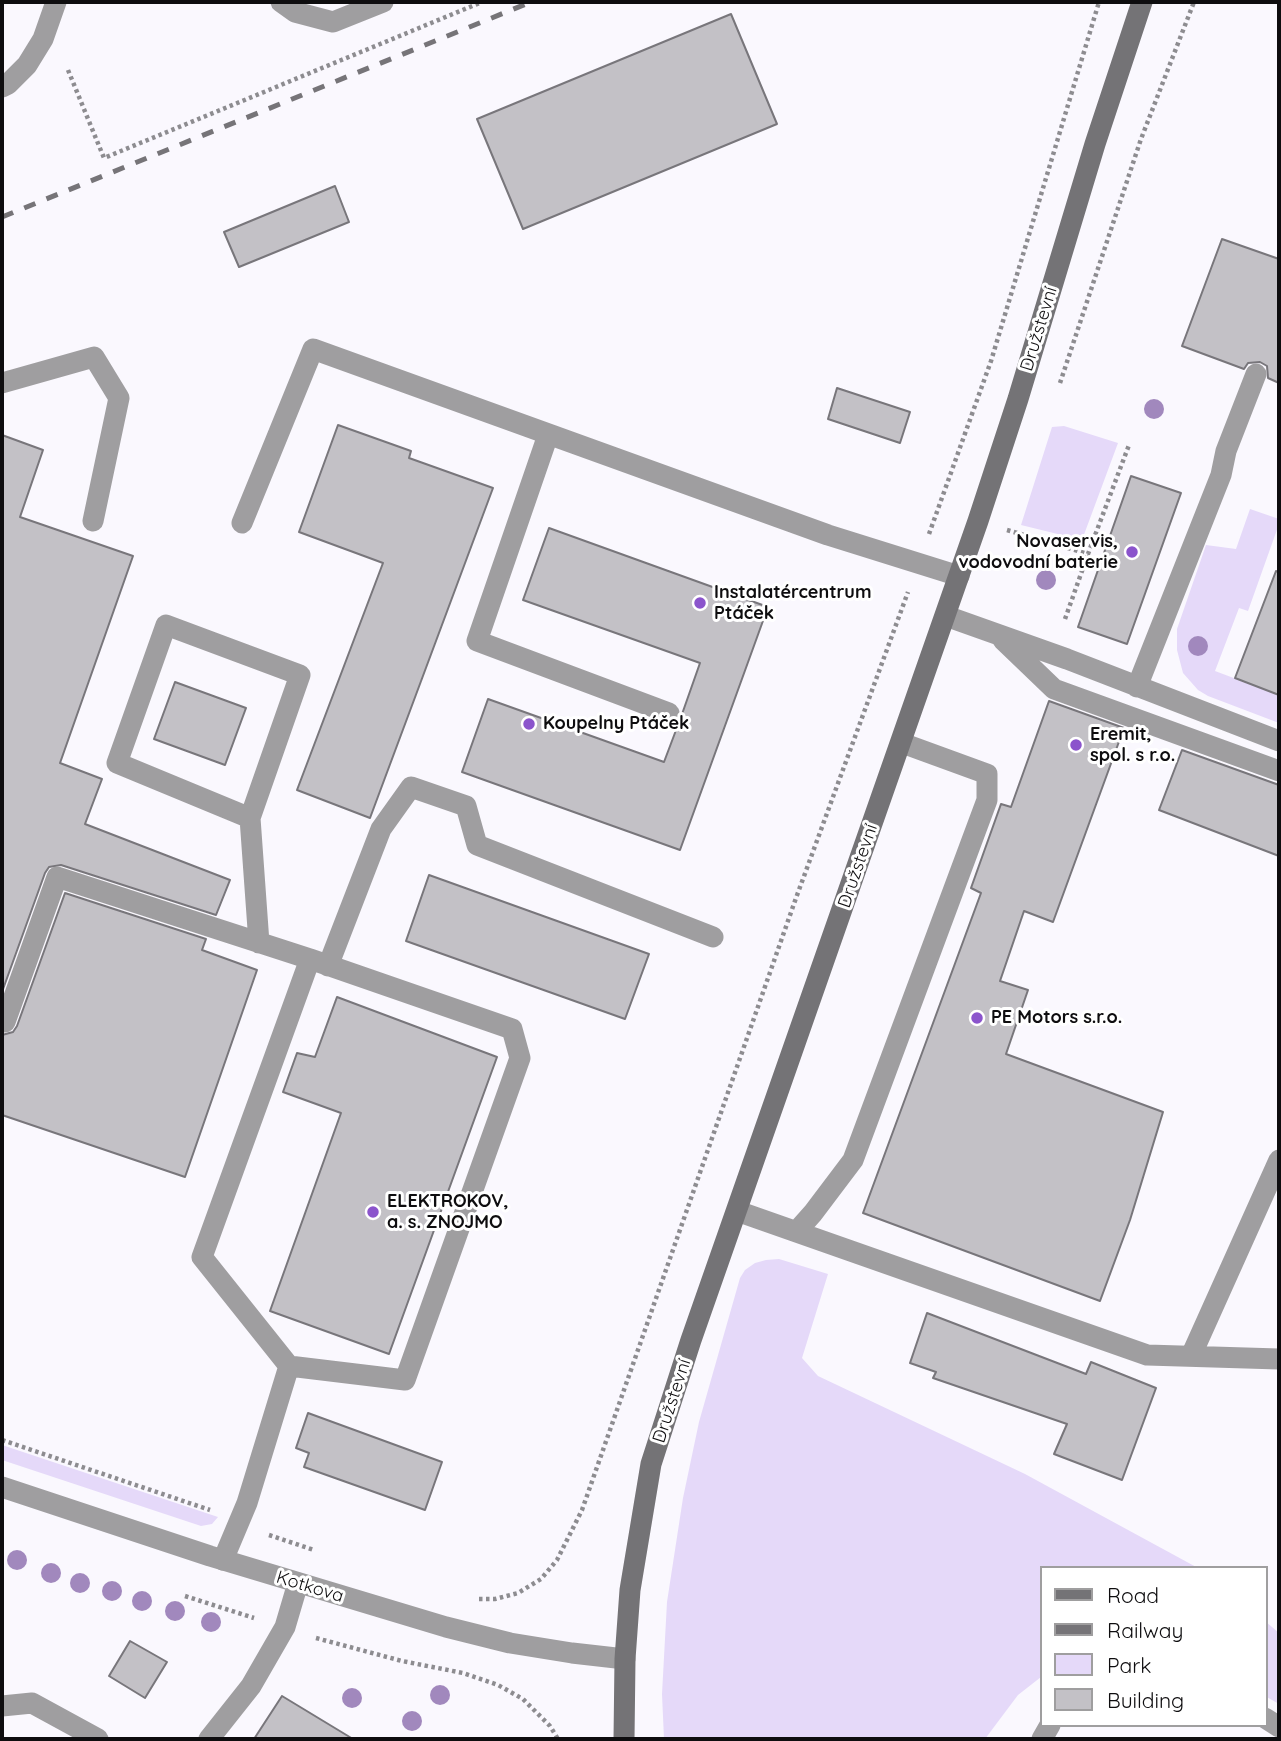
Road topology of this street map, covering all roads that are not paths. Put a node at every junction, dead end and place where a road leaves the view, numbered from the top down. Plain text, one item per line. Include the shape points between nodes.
1 (56, 2) edge
2 (281, 2) edge
3 (383, 2) edge
4 (1142, 2) edge
5 (2, 87) edge
6 (1256, 374) dead end
7 (2, 383) edge
8 (548, 435) junction
9 (93, 521) dead end
10 (242, 523) dead end
11 (960, 576) junction
12 (946, 616) junction
13 (997, 633) junction
14 (1137, 687) junction
15 (669, 713) dead end
16 (1279, 741) edge
17 (902, 743) junction
18 (1279, 771) edge
19 (250, 818) junction
20 (713, 937) dead end
21 (260, 943) junction
22 (319, 963) junction
23 (5, 1022) dead end
24 (1279, 1160) edge
25 (737, 1211) junction
26 (797, 1231) junction
27 (1191, 1356) junction
28 (1279, 1359) edge
29 (289, 1366) junction
30 (2, 1486) edge
31 (223, 1560) junction
32 (299, 1583) junction
33 (625, 1659) junction
34 (2, 1706) edge
35 (97, 1739) edge
36 (209, 1739) edge
37 (624, 1739) edge

1 - 5 street via 43,39 27,65
2 - 3 street via 295,12 334,22
4 - 11 main road, Družstevní
6 - 14 street
7 - 9 street via 94,357 119,398
8 - 10 street via 313,349
8 - 11 street via 828,535
8 - 15 street via 477,641
11 - 12 main road, Družstevní
12 - 13 street
12 - 17 main road, Družstevní
13 - 14 street
13 - 18 street via 1054,689
14 - 16 street
17 - 25 main road, Družstevní
17 - 26 street via 987,774 987,800 853,1160
19 - 19 street via 300,675 166,625 117,763
19 - 21 street
20 - 22 street via 477,845 466,806 411,787 381,829
21 - 22 street
21 - 23 street via 57,877
22 - 29 street via 202,1257
22 - 29 street via 512,1029 520,1058 405,1380
24 - 27 street
25 - 26 street
25 - 33 main road, Družstevní via 651,1464 630,1591
26 - 27 street via 1147,1355
27 - 28 street
29 - 31 street
30 - 31 street, Kotkova
31 - 32 street, Kotkova
32 - 33 street, Kotkova via 510,1643
32 - 36 street via 285,1627 251,1686
33 - 37 main road, Družstevní
34 - 35 street via 32,1703

